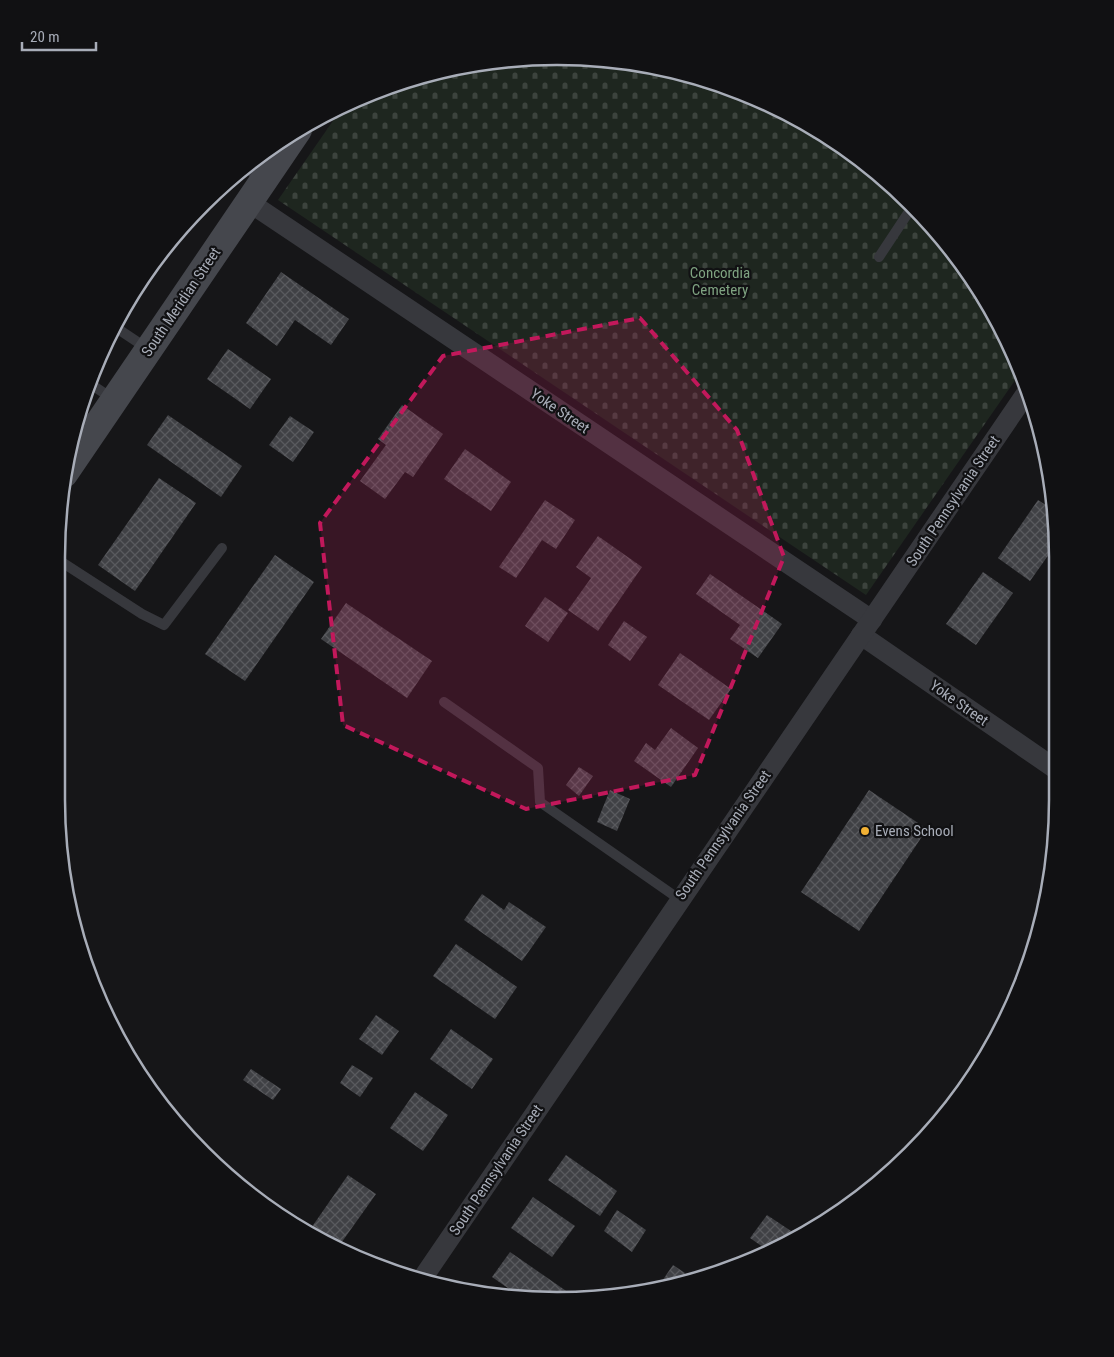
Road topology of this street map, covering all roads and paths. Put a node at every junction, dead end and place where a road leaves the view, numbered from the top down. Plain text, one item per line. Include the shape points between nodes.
1 (273, 156) edge
2 (255, 174) edge
3 (249, 202) junction
4 (908, 213) edge
5 (879, 257) dead end
6 (120, 331) edge
7 (148, 350) junction
8 (95, 387) edge
9 (1023, 398) edge
10 (115, 400) junction
11 (75, 459) edge
12 (222, 548) dead end
13 (65, 564) edge
14 (866, 628) junction
15 (444, 702) dead end
16 (1049, 764) edge
17 (679, 899) junction
18 (426, 1274) edge

1 - 2 main road, South Meridian Street
2 - 3 main road, South Meridian Street
3 - 7 main road, South Meridian Street
3 - 14 street, Yoke Street
4 - 5 lane
6 - 7 lane
7 - 10 main road, South Meridian Street
8 - 10 lane
9 - 14 street, South Pennsylvania Street
10 - 11 main road, South Meridian Street
12 - 13 lane via 164,625
14 - 16 street, Yoke Street
14 - 17 street, South Pennsylvania Street
15 - 17 lane via 538,768 540,802
17 - 18 street, South Pennsylvania Street

